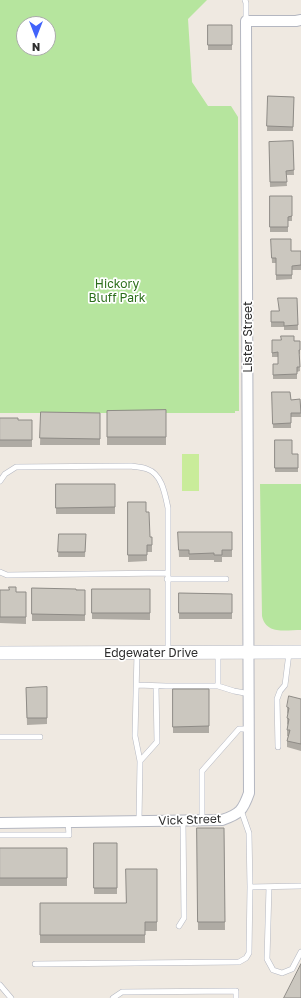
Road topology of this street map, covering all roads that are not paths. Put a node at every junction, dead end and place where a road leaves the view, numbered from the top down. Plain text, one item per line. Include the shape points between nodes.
1 (246, 1) edge
2 (301, 20) edge
3 (246, 21) junction
4 (0, 481) edge
5 (0, 572) edge
6 (168, 576) junction
7 (226, 579) dead end
8 (218, 652) junction
9 (250, 652) junction
10 (295, 652) edge
11 (0, 653) edge
12 (137, 653) junction
13 (168, 653) junction
14 (137, 684) junction
15 (156, 686) junction
16 (218, 686) junction
17 (250, 694) junction
18 (250, 729) junction
19 (0, 737) edge
20 (40, 737) dead end
21 (278, 746) dead end
22 (140, 761) junction
23 (241, 810) junction
24 (139, 821) junction
25 (183, 821) junction
26 (202, 821) junction
27 (68, 822) junction
28 (0, 823) edge
29 (0, 835) edge
30 (301, 886) edge
31 (269, 887) junction
32 (250, 888) junction
33 (179, 926) dead end
34 (301, 952) edge
35 (35, 964) dead end
36 (0, 985) edge
37 (11, 998) edge
38 (113, 998) edge
39 (236, 998) edge

1 - 3 lane
2 - 3 street
3 - 9 street, Lister Street
4 - 6 lane via 16,467 131,466 148,469 156,474 168,508
5 - 6 lane via 7,575
6 - 7 lane
6 - 13 lane
8 - 9 street, Edgewater Drive
8 - 13 street, Edgewater Drive
8 - 16 lane
9 - 10 street, Edgewater Drive
9 - 17 street
10 - 21 lane via 285,684 277,699
11 - 12 street, Edgewater Drive
12 - 13 street, Edgewater Drive
12 - 14 lane
14 - 15 lane
14 - 22 lane via 135,736
15 - 16 lane
15 - 22 lane via 157,742
16 - 17 lane
17 - 18 street
18 - 23 street via 249,793
18 - 26 lane via 238,729 202,771
19 - 20 lane
22 - 24 lane
23 - 26 street, Vick Street via 235,816 222,820
23 - 32 lane via 249,833
24 - 25 street, Vick Street
24 - 27 street, Vick Street
25 - 26 street, Vick Street
25 - 33 lane via 184,918
27 - 28 street, Vick Street
27 - 29 lane via 69,835
30 - 31 lane
31 - 32 lane
31 - 34 lane via 267,959 273,970 282,973 292,969
32 - 35 lane via 249,953 239,962
36 - 37 lane
38 - 39 lane via 122,992 236,991

